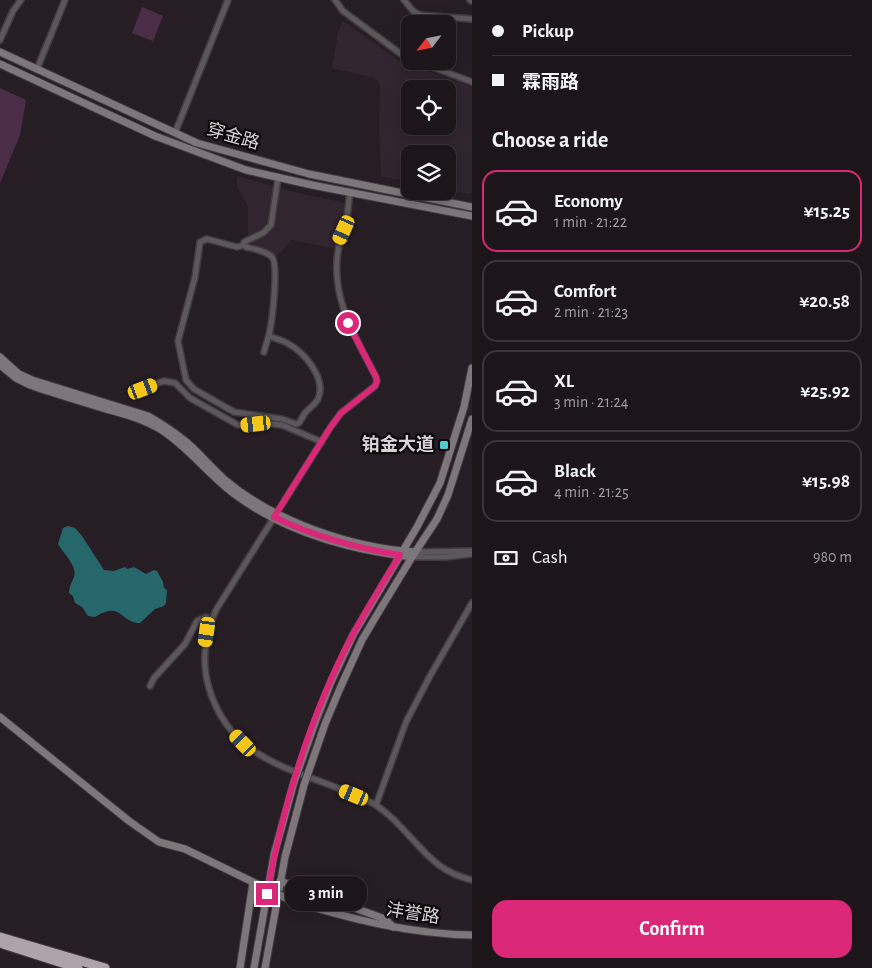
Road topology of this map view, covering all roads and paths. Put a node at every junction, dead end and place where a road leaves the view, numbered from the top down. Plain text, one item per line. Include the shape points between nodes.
1 (21, 0) edge
2 (65, 0) edge
3 (228, 0) edge
4 (335, 0) edge
5 (404, 0) edge
6 (472, 19) edge
7 (0, 40) edge
8 (0, 52) edge
9 (401, 54) edge
10 (0, 64) edge
11 (36, 69) junction
12 (440, 70) edge
13 (472, 82) edge
14 (175, 133) junction
15 (278, 178) junction
16 (350, 192) junction
17 (472, 206) edge
18 (472, 216) edge
19 (244, 245) junction
20 (268, 336) junction
21 (264, 352) dead end
22 (0, 357) edge
23 (0, 365) edge
24 (472, 368) edge
25 (139, 389) dead end
26 (472, 418) edge
27 (322, 442) junction
28 (276, 515) junction
29 (472, 552) edge
30 (402, 553) junction
31 (413, 554) junction
32 (472, 603) edge
33 (212, 619) junction
34 (150, 686) dead end
35 (0, 717) edge
36 (376, 805) junction
37 (472, 880) edge
38 (280, 882) junction
39 (255, 884) junction
40 (395, 928) junction
41 (472, 935) edge
42 (0, 937) edge
43 (0, 944) edge
44 (78, 968) edge
45 (105, 968) edge
46 (240, 968) edge
47 (254, 968) edge
48 (265, 968) edge

1 - 7 street
2 - 11 street
3 - 14 street
4 - 9 street via 343,11
5 - 6 street via 420,14
8 - 11 main road, 穿金路
10 - 15 main road, 穿金路 via 155,136 246,170
11 - 14 main road, 穿金路
12 - 13 street
14 - 17 main road, 穿金路 via 198,143 309,174
15 - 16 main road, 穿金路
15 - 19 street via 271,225 263,234 246,240
16 - 18 main road, 穿金路
16 - 27 street via 338,254 338,291 348,323 377,381 371,390 341,413
19 - 20 street via 266,253 274,260 275,281
19 - 20 street via 237,247 207,239 200,242 195,277 178,341 186,380 194,389 234,412 299,423 318,400 320,386 312,366 295,348
20 - 21 street
22 - 28 main road via 19,374 32,380 148,416 196,450 240,492
23 - 28 main road via 30,385 146,421 192,454 237,496
24 - 30 main road via 464,407 440,483
25 - 27 street via 164,381 175,383 190,398 238,425 282,425
26 - 31 main road via 448,495 437,519
27 - 28 street
28 - 30 main road via 314,530
28 - 33 street
29 - 31 street
30 - 31 main road
30 - 47 main road, bridge via 353,635 316,720 294,782 274,855
31 - 38 main road, bridge via 362,640 341,686 304,785
32 - 36 street via 406,722
33 - 34 street via 206,617 197,621 185,644
33 - 36 street via 205,653 208,683 218,710 232,732 264,758
35 - 39 main road, 沣誉路 via 158,842 185,849
36 - 37 street via 398,823 432,861
38 - 40 main road via 385,920
38 - 48 main road
39 - 40 main road, 沣誉路, bridge via 292,901
39 - 46 main road
40 - 41 main road, 沣誉路
42 - 45 highway
43 - 44 highway

